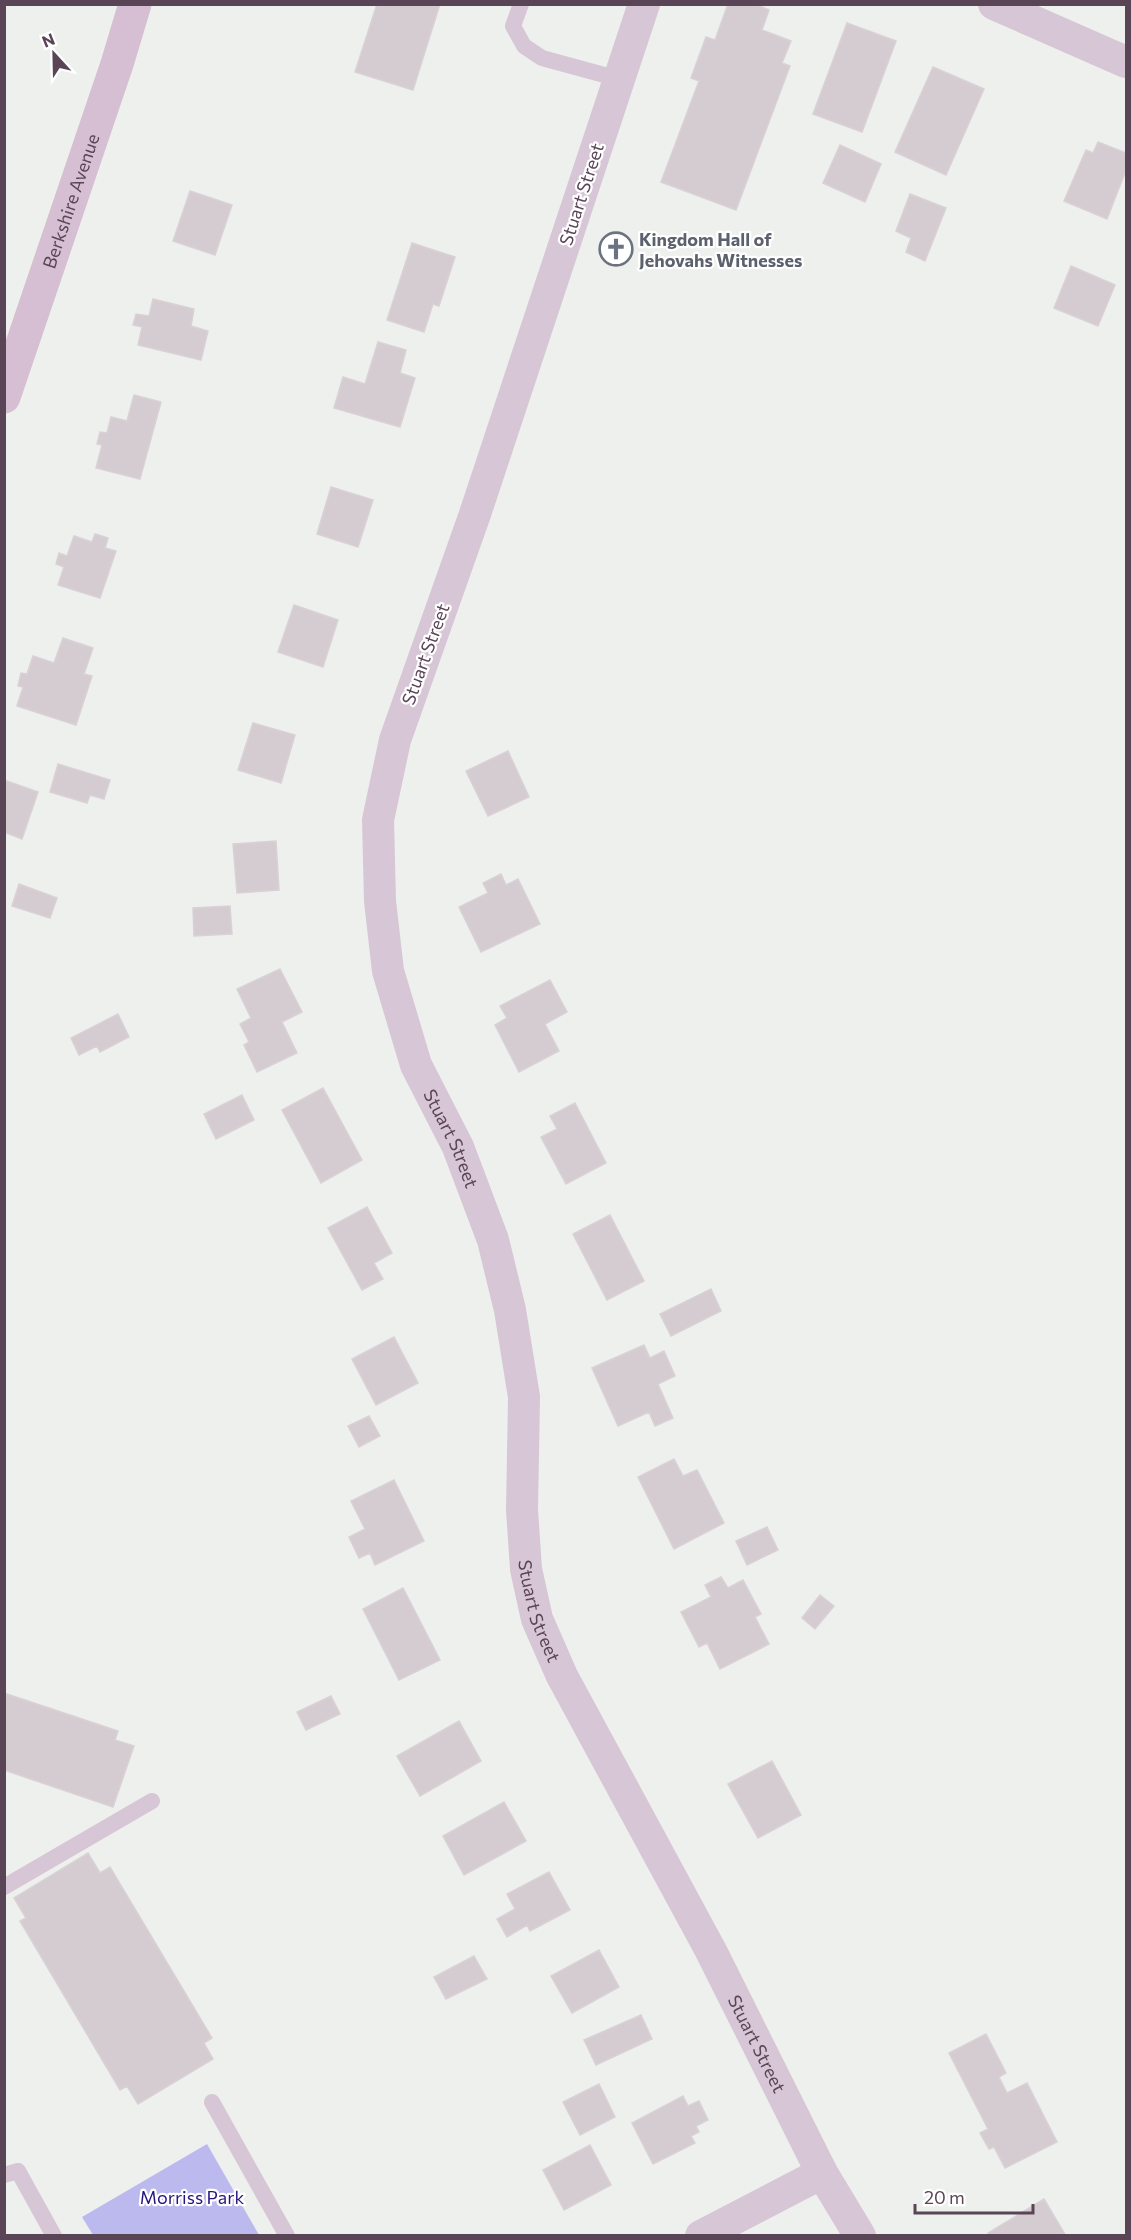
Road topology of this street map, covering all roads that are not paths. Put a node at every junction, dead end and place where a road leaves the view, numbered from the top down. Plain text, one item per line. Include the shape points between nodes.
1 (135, 4) edge
2 (521, 4) edge
3 (644, 4) edge
4 (994, 4) edge
5 (1126, 62) edge
6 (619, 79) junction
7 (4, 397) edge
8 (152, 1801) dead end
9 (4, 1887) edge
10 (212, 2102) dead end
11 (822, 2173) junction
12 (4, 2175) edge
13 (54, 2235) edge
14 (287, 2235) edge
15 (701, 2235) edge
16 (860, 2235) edge

1 - 7 main road, Berkshire Avenue
2 - 6 lane via 513,26 524,46 542,58
3 - 6 street, Stuart Street
4 - 5 street
6 - 11 street, Stuart Street via 475,514 395,740 378,820 380,901 388,971 416,1065 458,1148 493,1240 510,1310 524,1396 522,1510 526,1569 537,1619 562,1676 706,1941
8 - 9 lane
10 - 14 lane
11 - 15 street
11 - 16 street, Stuart Street
12 - 13 lane via 18,2171

